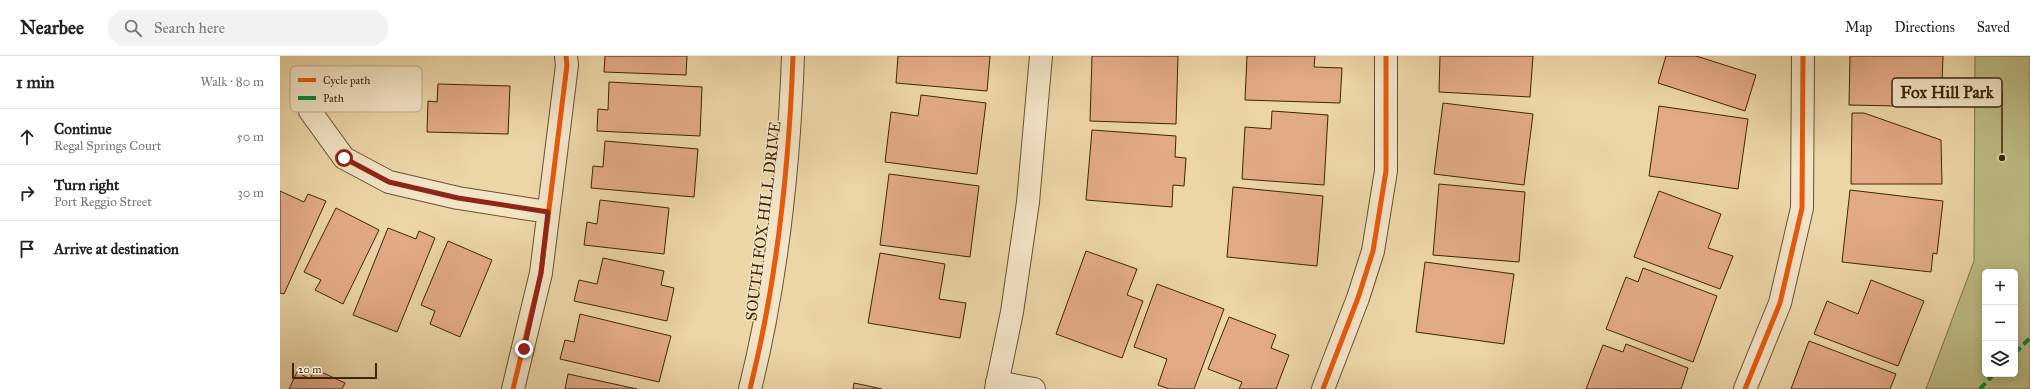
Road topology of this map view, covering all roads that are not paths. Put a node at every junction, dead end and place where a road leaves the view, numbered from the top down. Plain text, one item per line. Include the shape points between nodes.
1 (566, 56) edge
2 (793, 56) edge
3 (1040, 56) edge
4 (1386, 56) edge
5 (1803, 56) edge
6 (311, 112) edge
7 (548, 212) junction
8 (997, 386) edge
9 (513, 389) edge
10 (750, 389) edge
11 (1034, 389) edge
12 (1323, 389) edge
13 (1745, 389) edge

1 - 7 street via 567,65
2 - 10 street, SOUTH FOX HILL DRIVE via 781,212 772,278
3 - 8 street via 1028,202 1012,312
4 - 12 street via 1386,171 1373,251
5 - 13 street via 1802,208 1780,303
6 - 7 street via 344,158 389,182 458,198
7 - 9 street via 541,273
8 - 11 street

